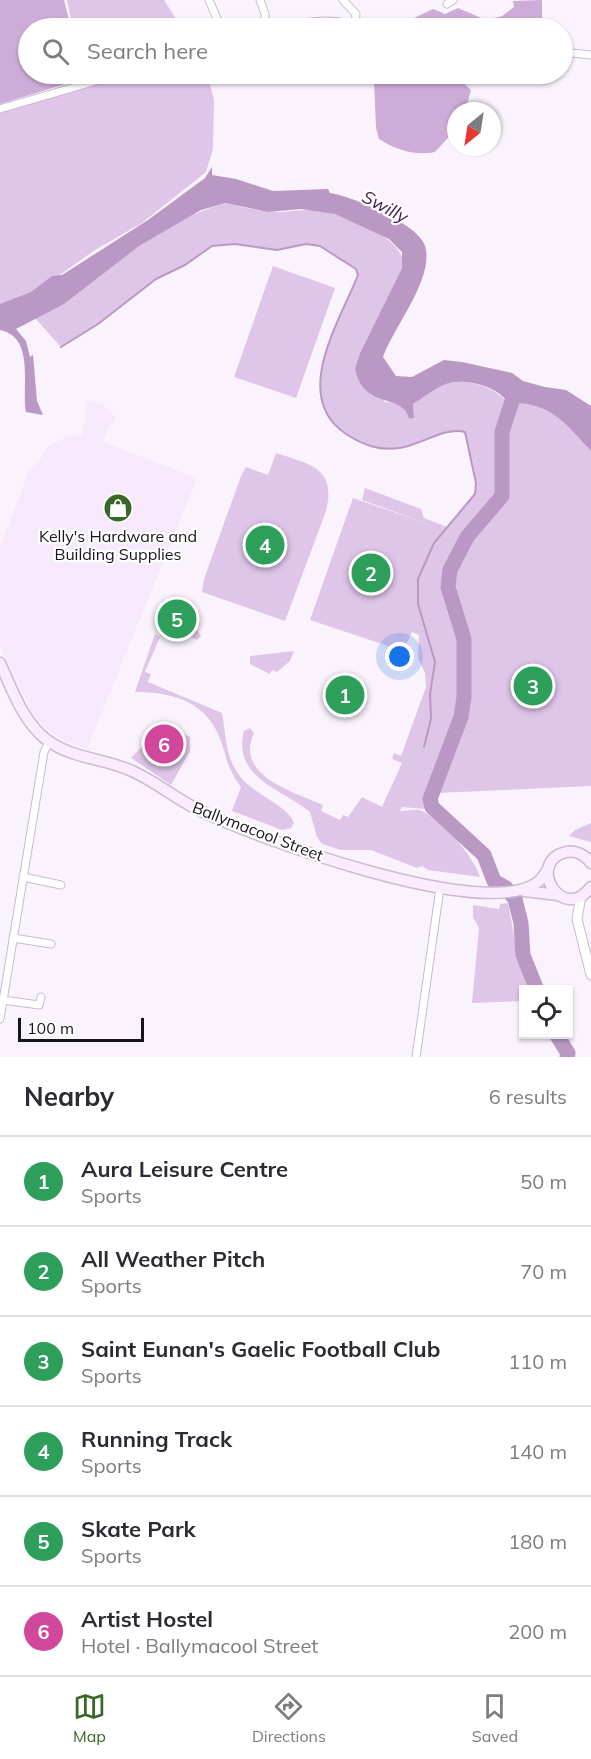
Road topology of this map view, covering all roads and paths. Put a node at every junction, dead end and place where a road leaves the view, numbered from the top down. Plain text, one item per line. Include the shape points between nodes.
1 (209, 0) edge
2 (260, 0) edge
3 (343, 0) edge
4 (217, 18) edge
5 (265, 18) edge
6 (356, 18) edge
7 (573, 53) edge
8 (591, 55) edge
9 (86, 84) edge
10 (0, 109) edge
11 (0, 663) edge
12 (50, 742) junction
13 (591, 849) edge
14 (575, 852) junction
15 (591, 863) edge
16 (549, 867) junction
17 (23, 877) junction
18 (61, 885) dead end
19 (440, 888) junction
20 (511, 891) junction
21 (587, 893) edge
22 (560, 896) junction
23 (579, 928) junction
24 (13, 938) junction
25 (51, 944) dead end
26 (591, 975) edge
27 (40, 997) dead end
28 (3, 1000) junction
29 (0, 1019) edge
30 (417, 1057) edge

1 - 4 street
2 - 5 street
3 - 6 street
7 - 8 street
9 - 10 street
11 - 12 main road, Ballymacool Street via 27,718
12 - 17 street via 44,752
12 - 19 main road, Ballymacool Street via 133,771 199,811 232,825 363,870
13 - 14 main road
14 - 15 main road
14 - 16 main road via 559,855
16 - 20 main road via 537,883
16 - 22 main road via 549,883
17 - 18 street
17 - 24 street
19 - 20 main road, Ballymacool Street
19 - 30 street
20 - 22 main road
21 - 22 main road via 570,899
21 - 23 street via 578,912
22 - 23 street via 572,909
23 - 26 street
24 - 25 street
24 - 28 street
27 - 28 street via 39,1005
28 - 29 street

